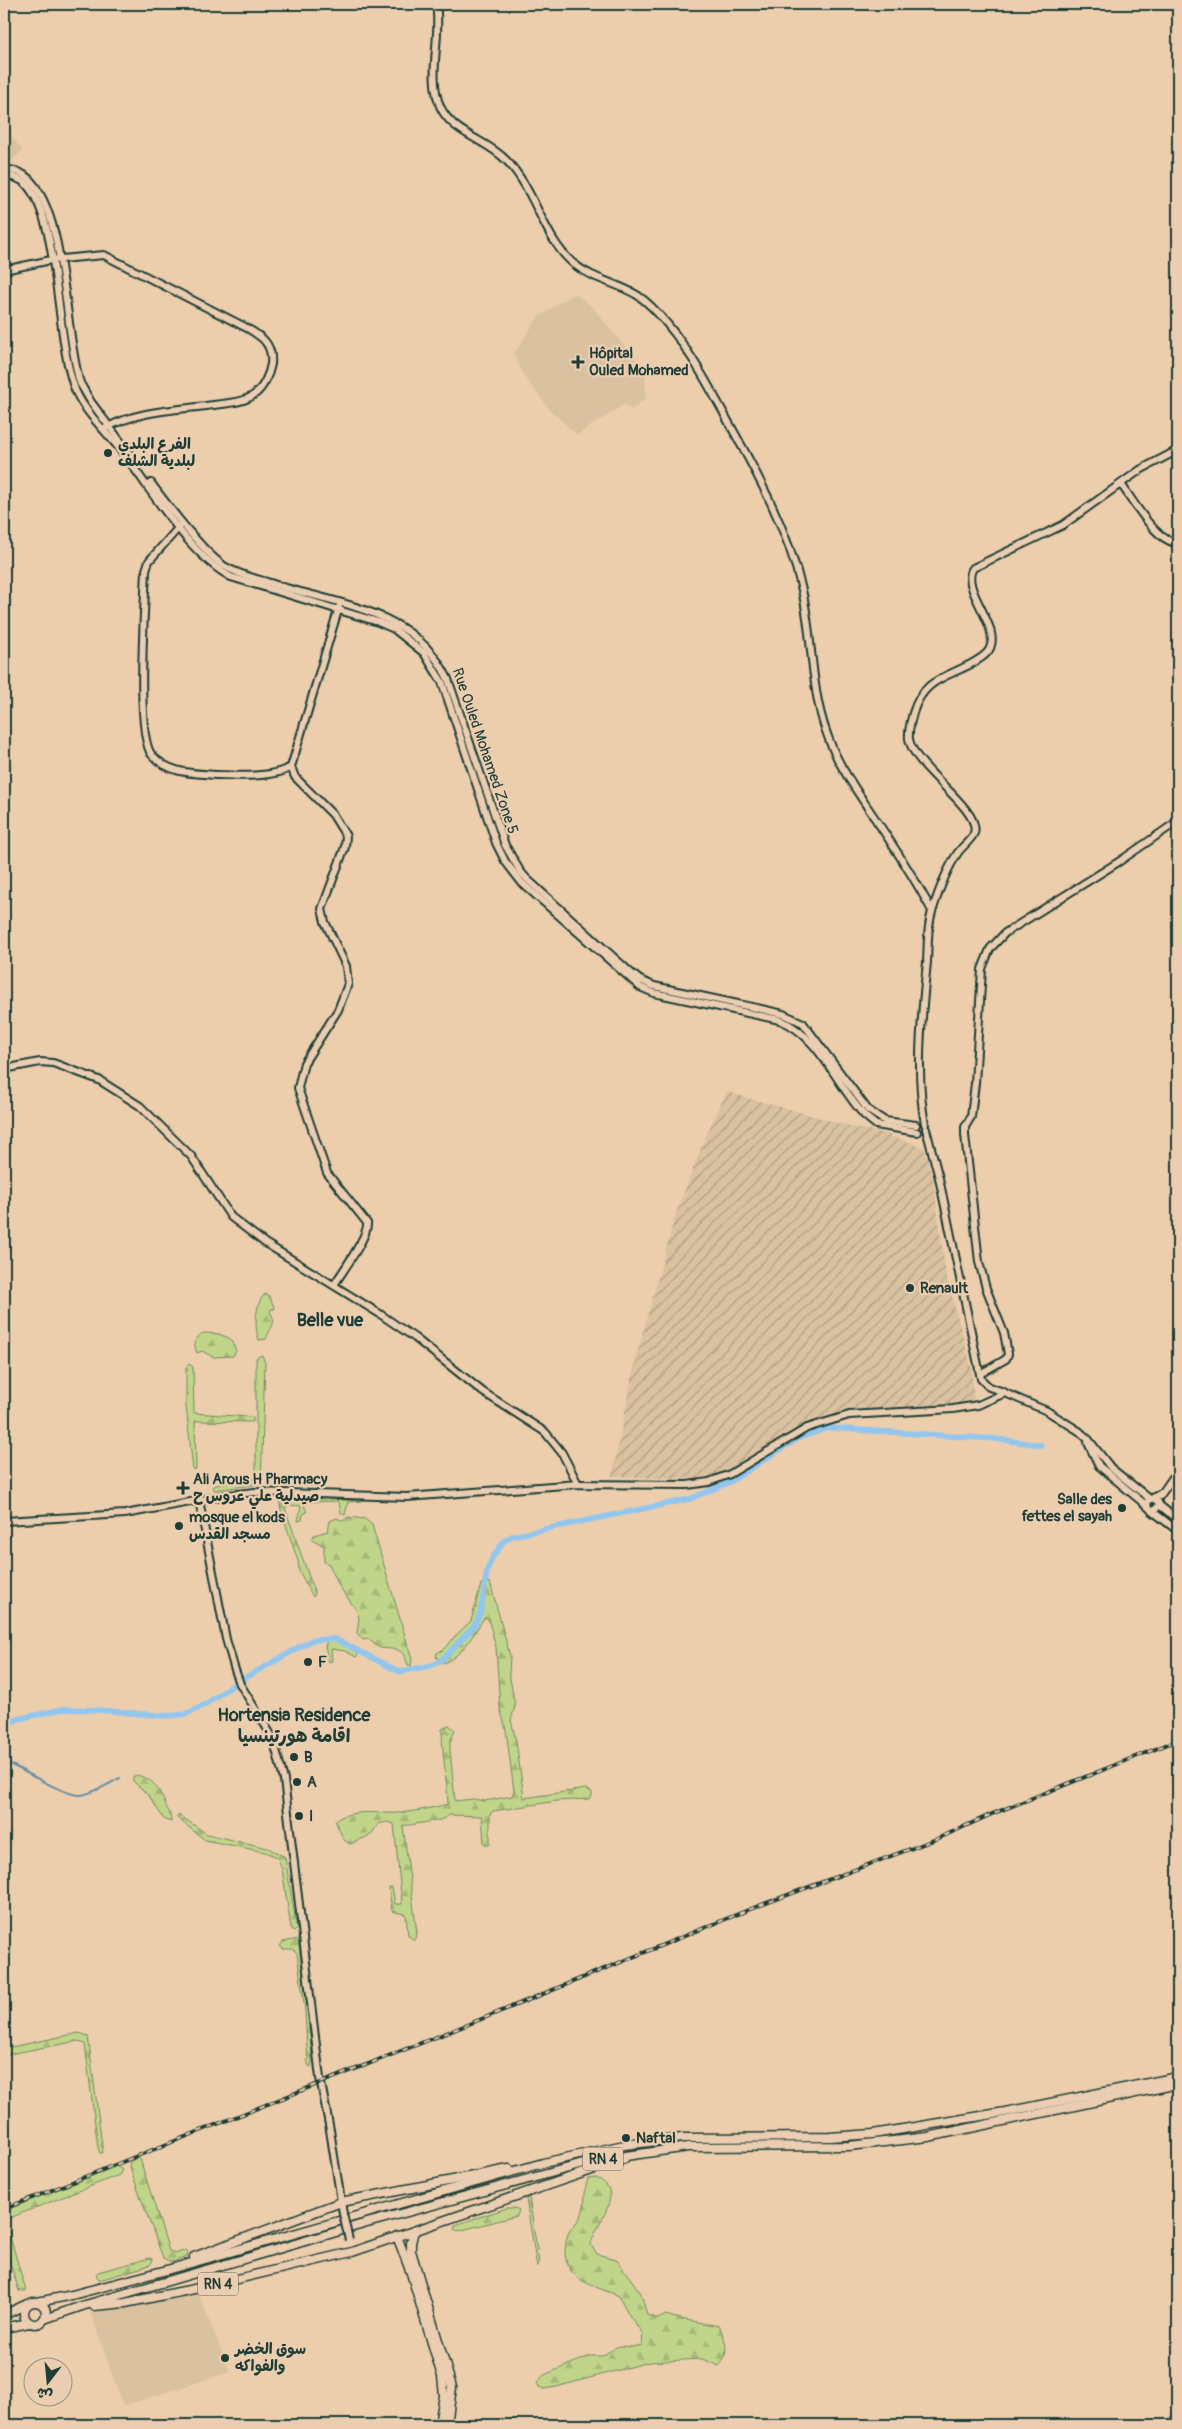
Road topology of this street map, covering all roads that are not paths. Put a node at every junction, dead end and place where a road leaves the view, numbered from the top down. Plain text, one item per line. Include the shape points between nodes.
1 (436, 4) edge
2 (4, 169) edge
3 (4, 176) edge
4 (59, 258) junction
5 (52, 260) junction
6 (4, 270) edge
7 (106, 428) junction
8 (1178, 450) edge
9 (1121, 484) junction
10 (182, 521) junction
11 (179, 528) junction
12 (1178, 543) edge
13 (340, 607) junction
14 (291, 768) junction
15 (1178, 821) edge
16 (932, 911) junction
17 (4, 1069) edge
18 (920, 1128) junction
19 (334, 1285) junction
20 (980, 1374) junction
21 (1005, 1393) junction
22 (1085, 1437) junction
23 (1178, 1470) edge
24 (578, 1484) junction
25 (199, 1500) junction
26 (1155, 1501) junction
27 (1149, 1508) junction
28 (1178, 1520) edge
29 (4, 1521) edge
30 (1178, 1531) edge
31 (1178, 2077) edge
32 (1178, 2084) edge
33 (644, 2152) junction
34 (543, 2164) junction
35 (341, 2202) junction
36 (414, 2231) junction
37 (397, 2236) junction
38 (352, 2252) junction
39 (163, 2270) junction
40 (37, 2302) junction
41 (27, 2304) junction
42 (82, 2306) junction
43 (4, 2315) edge
44 (44, 2319) junction
45 (29, 2323) junction
46 (4, 2328) edge
47 (439, 2425) edge
48 (447, 2425) edge

1 - 16 street via 435,83 441,108 452,123 500,154 521,178 562,252 583,270 645,301 669,326 706,382 759,479 783,533 802,594 816,690 831,744 853,787
2 - 4 street via 23,174 36,188 49,217
3 - 5 street via 19,179 32,194 45,227
4 - 5 street
4 - 7 street via 78,378
4 - 7 street via 104,255 245,327 264,338 268,345 271,362 268,373 254,395 235,402 140,415
5 - 6 street
5 - 7 street via 75,389
7 - 10 street, Rue Ouled Mohamed Zone 5
7 - 11 street, Rue Ouled Mohamed Zone 5
8 - 9 street
9 - 12 street via 1160,535 1171,543
9 - 16 street via 1062,524 981,563 971,572 971,584 990,632 991,646 978,660 929,686 918,700 909,732 914,753 966,808 974,828 974,834 950,864
10 - 11 street
10 - 13 street, Rue Ouled Mohamed Zone 5 via 225,567
11 - 13 street, Rue Ouled Mohamed Zone 5 via 200,552 231,577
11 - 14 street via 149,561 146,570 142,665 144,734 148,750 159,762 183,772 272,774
13 - 14 street
13 - 18 street, Rue Ouled Mohamed Zone 5 via 394,621 411,631 436,655 454,694 517,872 640,980 654,986 783,1014 803,1023 868,1110 885,1122
14 - 19 street via 295,777 333,815 346,836 322,910 346,966 348,984 338,1010 304,1063 298,1085 327,1173 367,1223 363,1238
15 - 20 street via 1005,933 995,942 984,962 974,1092 971,1117 965,1128 966,1153 979,1262 1008,1354 1006,1359
16 - 18 street via 921,1037
17 - 19 street via 40,1062 53,1063 98,1080 123,1094 192,1156 231,1217 265,1243
18 - 20 street via 930,1145 939,1178
19 - 24 street via 410,1335 483,1392 545,1432 562,1453
20 - 21 street via 985,1384
21 - 22 street via 1046,1411
21 - 24 street via 978,1405 954,1409 835,1418 801,1431 730,1474 709,1482 668,1486
22 - 26 street via 1111,1468
22 - 27 street via 1099,1466
23 - 26 street
24 - 25 street via 407,1497 277,1492
25 - 29 street via 125,1514
25 - 35 street via 234,1667 240,1684 273,1738 284,1780 320,2078
26 - 27 street
26 - 27 street via 1155,1510
26 - 28 street
27 - 30 street
31 - 34 highway, RN 4 via 1005,2112 873,2134 682,2138 624,2145
32 - 33 highway, RN 4 via 928,2136 850,2146 688,2147
33 - 36 highway, RN 4
33 - 42 highway, RN 4 via 598,2160 367,2223
34 - 35 highway
34 - 39 highway, RN 4
35 - 38 street, bridge
35 - 39 highway
36 - 37 highway, RN 4
36 - 48 highway via 411,2251 452,2387
37 - 38 highway, RN 4
37 - 47 highway via 442,2376 444,2396
38 - 42 highway, RN 4 via 189,2290 115,2304
39 - 40 highway, RN 4
40 - 41 highway, RN 4
40 - 44 highway via 44,2307
41 - 43 highway, RN 4
41 - 45 highway via 24,2316
42 - 44 highway, RN 4
44 - 45 highway, RN 4 via 39,2323
45 - 46 highway, RN 4

